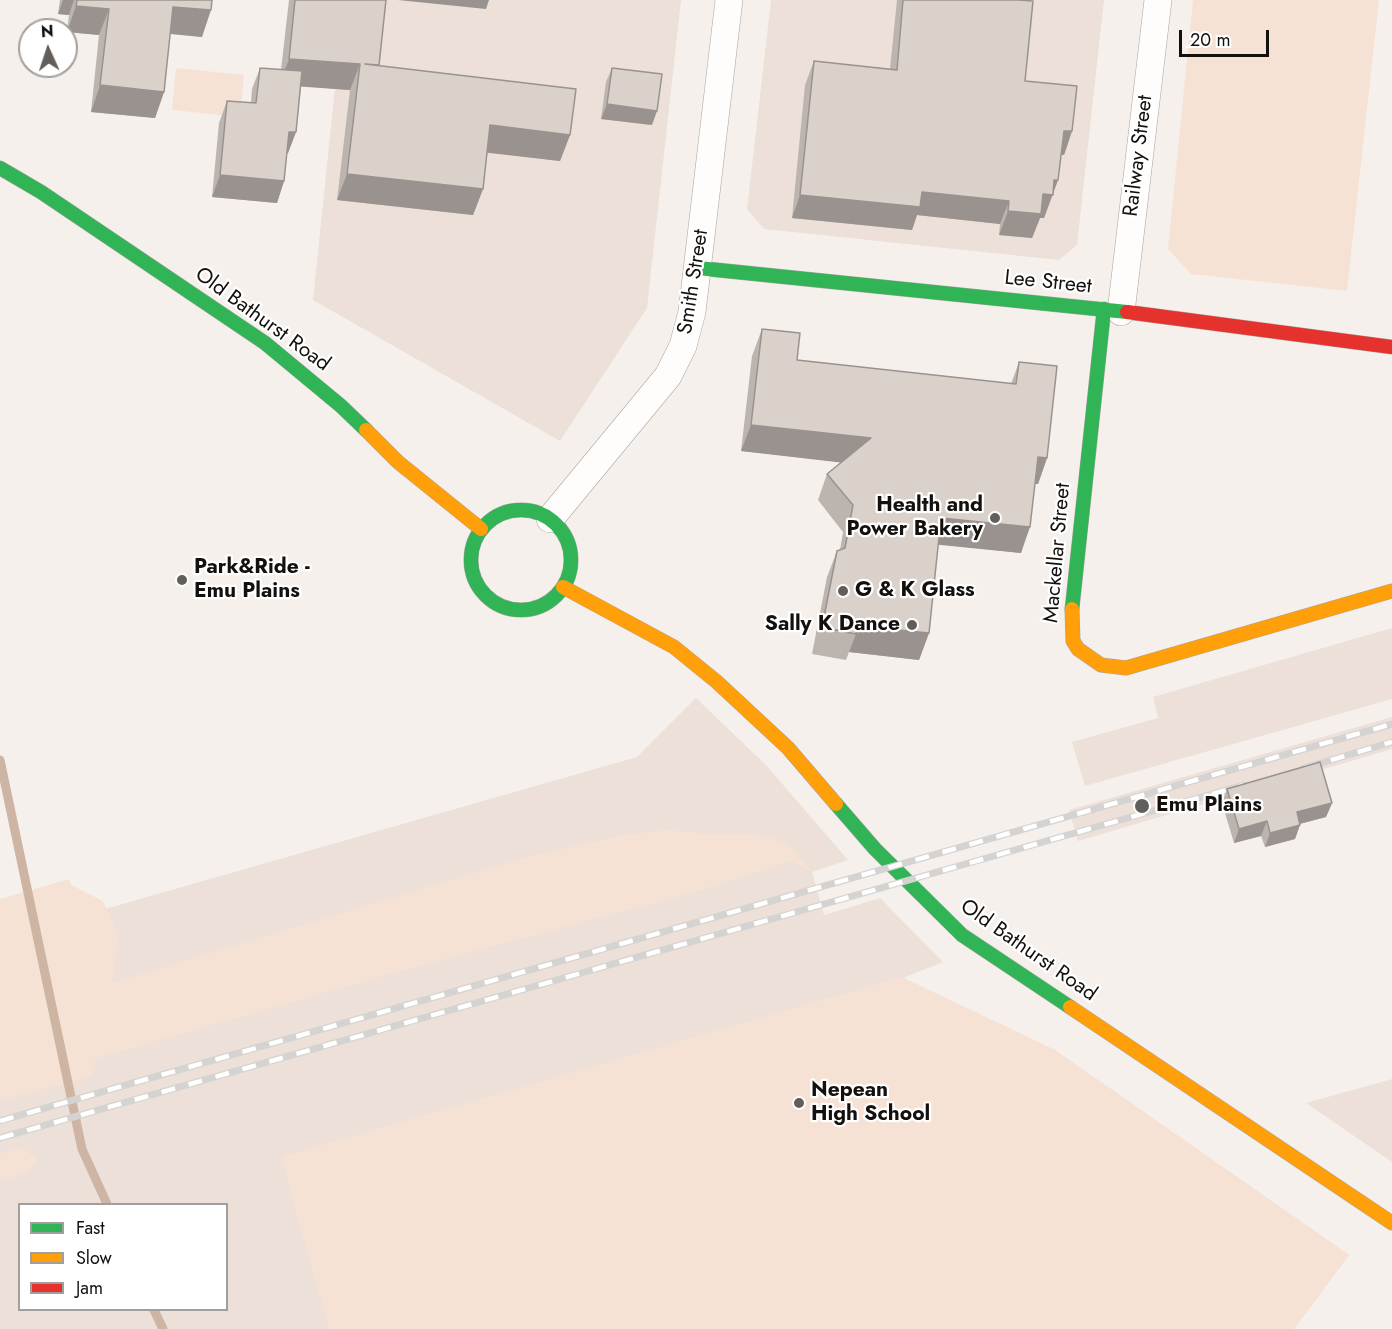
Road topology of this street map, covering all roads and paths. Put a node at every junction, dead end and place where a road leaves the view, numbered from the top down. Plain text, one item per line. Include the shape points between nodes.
1 (729, 0) edge
2 (1158, 0) edge
3 (0, 168) edge
4 (698, 268) junction
5 (1113, 311) junction
6 (1392, 347) edge
7 (550, 519) junction
8 (481, 529) junction
9 (563, 587) junction
10 (1392, 591) edge
11 (1392, 1223) edge

1 - 4 street, Smith Street
2 - 5 street, Railway Street
3 - 8 main road, Old Bathurst Road via 266,343 341,406 398,462
4 - 5 main road, Lee Street
4 - 7 street, Smith Street via 683,346 668,376
5 - 6 main road, Lee Street
5 - 10 main road, Mackellar Street via 1071,619 1073,641 1078,649 1101,664 1126,668
7 - 8 main road via 514,511 492,519
7 - 9 main road via 561,530 571,558
8 - 9 main road via 472,551 473,575 491,600 516,610 530,609 549,601
9 - 11 main road, Old Bathurst Road via 674,647 725,689 789,748 875,849 962,935

